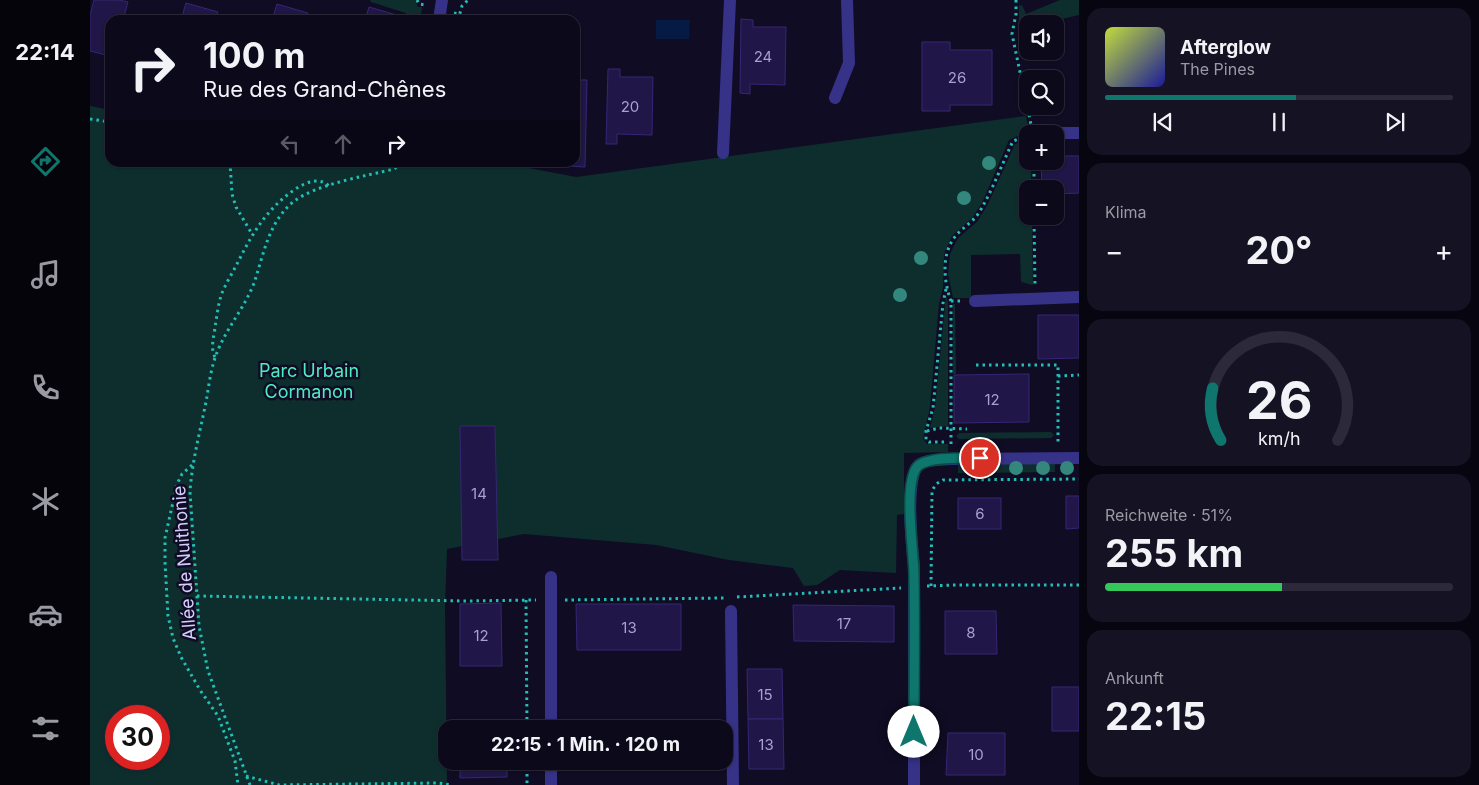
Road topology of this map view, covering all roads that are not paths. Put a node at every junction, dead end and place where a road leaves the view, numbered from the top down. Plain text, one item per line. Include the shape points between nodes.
1 (442, 0) edge
2 (730, 0) edge
3 (848, 0) edge
4 (440, 15) edge
5 (834, 98) dead end
6 (1064, 133) edge
7 (1079, 133) edge
8 (723, 153) dead end
9 (1079, 297) edge
10 (976, 301) road end
11 (1079, 458) edge
12 (551, 577) dead end
13 (731, 611) dead end
14 (551, 720) edge
15 (551, 770) edge
16 (551, 785) edge
17 (733, 785) edge
18 (914, 785) edge

1 - 4 street
2 - 8 street
3 - 5 street via 849,63
6 - 7 street
9 - 10 street
11 - 18 street via 960,458 932,460 916,468 911,495
12 - 14 street
13 - 17 street
15 - 16 street

